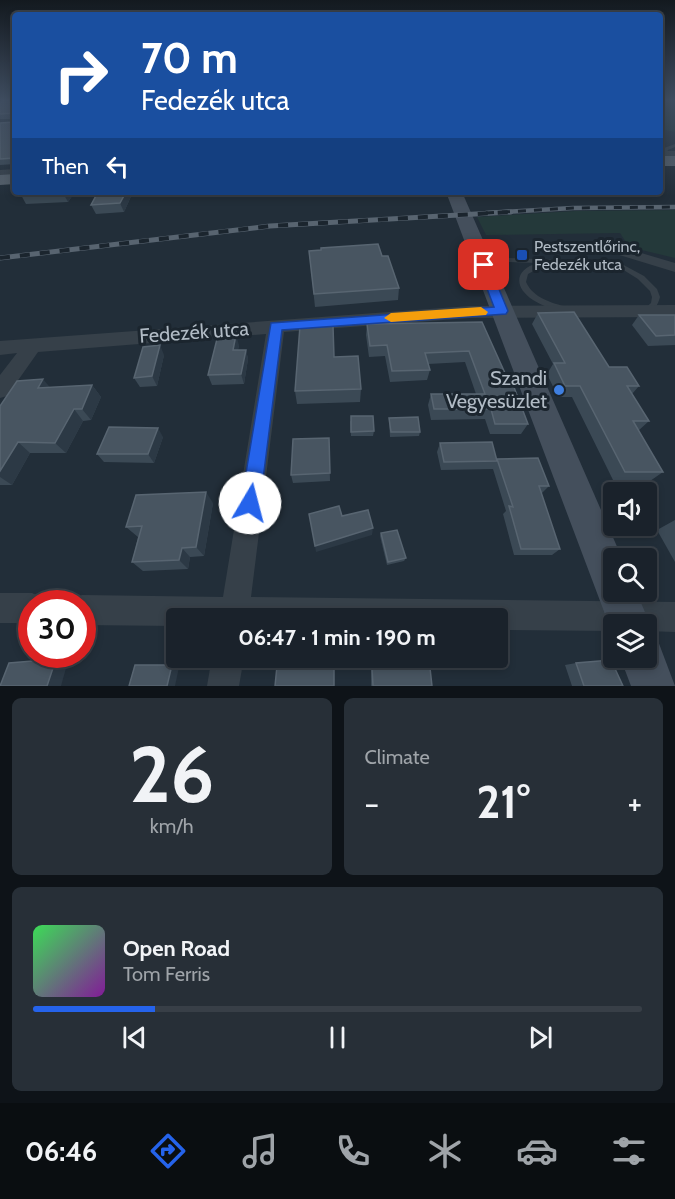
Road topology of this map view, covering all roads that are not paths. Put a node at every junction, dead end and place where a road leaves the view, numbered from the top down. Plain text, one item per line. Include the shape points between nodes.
1 (675, 145) edge
2 (665, 159) edge
3 (675, 166) edge
4 (456, 196) edge
5 (554, 246) dead end
6 (481, 259) junction
7 (553, 262) junction
8 (675, 268) edge
9 (570, 310) junction
10 (501, 311) junction
11 (645, 311) junction
12 (675, 311) edge
13 (276, 326) junction
14 (33, 345) junction
15 (0, 348) edge
16 (0, 390) edge
17 (621, 605) edge
18 (0, 608) edge
19 (18, 608) edge
20 (235, 608) edge
21 (508, 608) edge
22 (96, 610) edge
23 (166, 613) edge
24 (675, 617) edge
25 (226, 668) edge
26 (647, 668) edge
27 (223, 686) edge
28 (654, 686) edge

1 - 2 lane via 666,149
2 - 3 street
4 - 6 main road
5 - 8 street via 604,246
6 - 7 lane
6 - 10 main road
7 - 9 lane via 528,269 522,282 535,297
7 - 11 lane via 605,263 631,269 654,284 659,293 655,306
9 - 10 street, Fedezék utca
9 - 11 street, Fedezék utca
10 - 13 street, Fedezék utca
10 - 17 main road
11 - 12 street, Fedezék utca
13 - 14 street, Fedezék utca
13 - 20 street
14 - 15 street, Fedezék utca
14 - 16 street
17 - 21 street
17 - 24 street
18 - 19 street
22 - 23 street
25 - 27 street
26 - 28 main road

